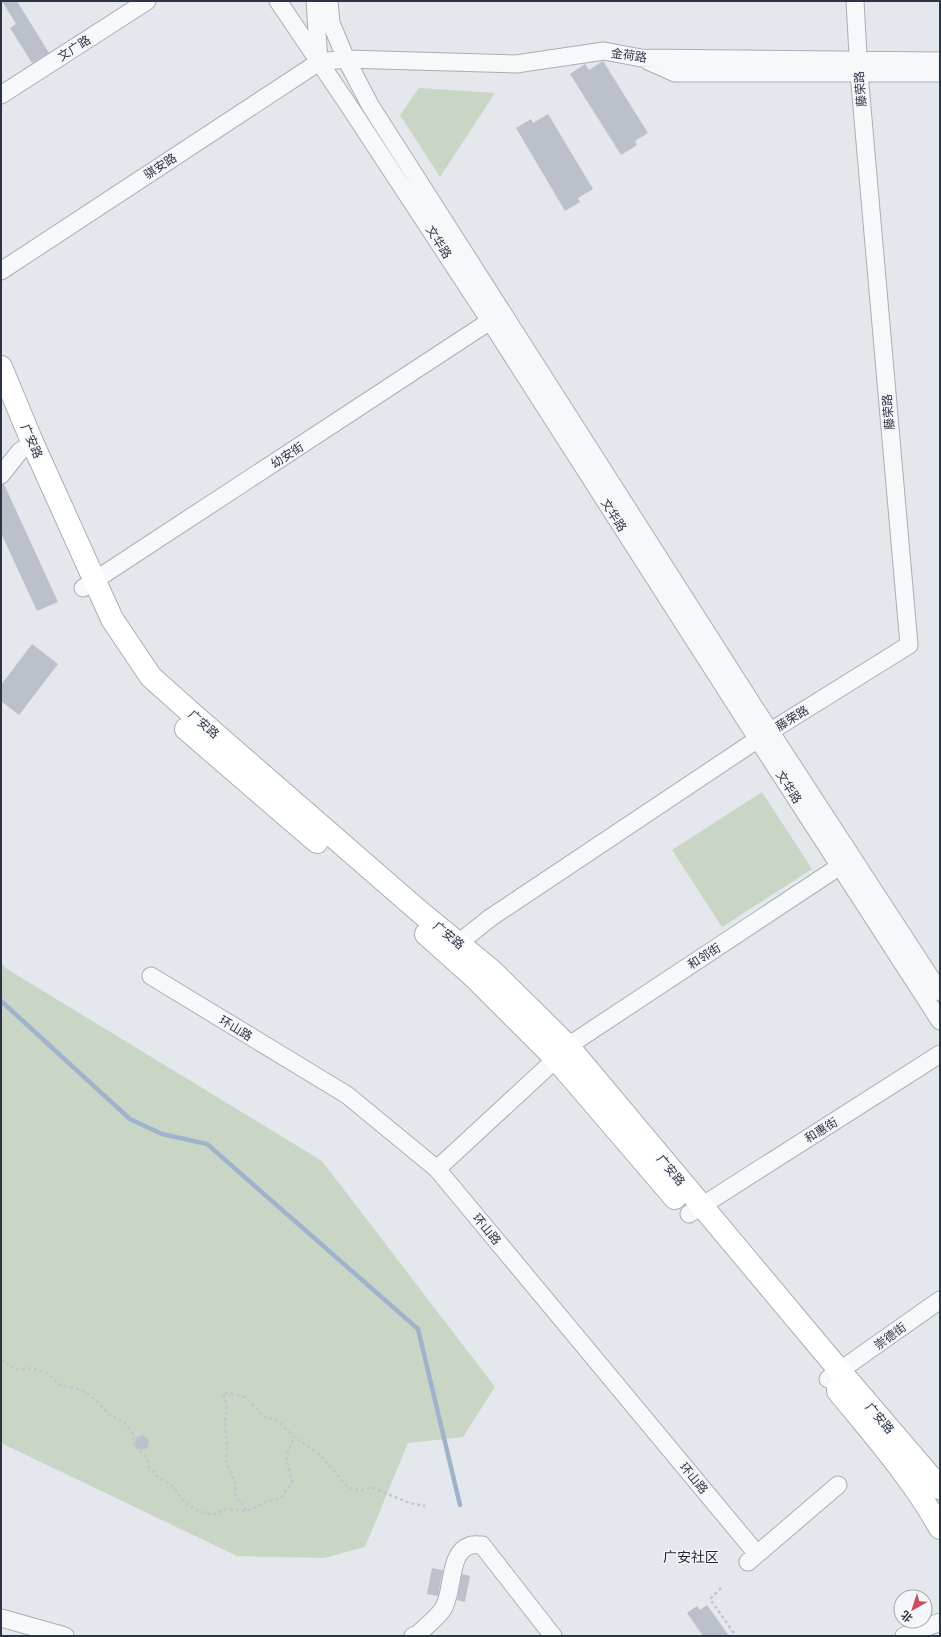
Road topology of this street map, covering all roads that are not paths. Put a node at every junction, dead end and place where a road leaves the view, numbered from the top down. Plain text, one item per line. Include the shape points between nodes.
1 (147, 1) edge
2 (278, 1) edge
3 (315, 1) edge
4 (329, 1) edge
5 (855, 1) edge
6 (346, 59) junction
7 (940, 61) edge
8 (319, 62) junction
9 (859, 67) junction
10 (940, 73) edge
11 (1, 95) edge
12 (1, 271) edge
13 (490, 321) junction
14 (513, 328) junction
15 (1, 367) edge
16 (1, 406) edge
17 (26, 448) junction
18 (1, 475) edge
19 (89, 584) junction
20 (764, 735) junction
21 (840, 866) junction
22 (452, 948) junction
23 (151, 976) dead end
24 (940, 992) edge
25 (940, 1020) edge
26 (562, 1052) junction
27 (940, 1054) edge
28 (437, 1169) junction
29 (695, 1210) junction
30 (940, 1300) edge
31 (834, 1375) junction
32 (838, 1485) dead end
33 (940, 1488) edge
34 (940, 1528) edge
35 (1, 1618) edge
36 (940, 1622) edge
37 (65, 1636) edge
38 (413, 1636) edge
39 (553, 1636) edge
40 (904, 1636) edge

1 - 11 street, 文广路
2 - 8 street, 文华路
3 - 8 street
4 - 6 street, 文华路 via 331,23
5 - 9 street, 藤荣路
6 - 8 street, 金荷路
6 - 9 street, 金荷路 via 516,64 604,51 641,58
6 - 14 street, 文华路 via 370,105
7 - 9 street, 金荷路
8 - 12 street, 骐安路
8 - 13 street, 文华路
9 - 10 street
9 - 20 street, 藤荣路 via 909,645
13 - 14 street
13 - 19 street, 幼安街
13 - 20 street, 文华路
14 - 20 street, 文华路
15 - 17 street, 广安路
16 - 17 street, 广安路
17 - 18 street
17 - 19 street, 广安路
19 - 22 street, 广安路 via 152,677
20 - 21 street, 文华路
20 - 22 street via 490,918
20 - 24 street, 文华路
21 - 25 street, 文华路
21 - 26 street, 和邻街
22 - 26 street, 广安路 via 491,970
23 - 28 street, 环山路 via 347,1095
26 - 28 street, 和邻街
26 - 29 street, 广安路
27 - 29 street, 和惠街
28 - 32 street, 环山路 via 753,1558
29 - 31 street, 广安路
30 - 31 street, 崇德街
31 - 33 street, 广安路
31 - 34 street, 广安路 via 930,1510
35 - 37 street
36 - 40 street
38 - 39 street via 443,1609 456,1559 470,1545 482,1545

